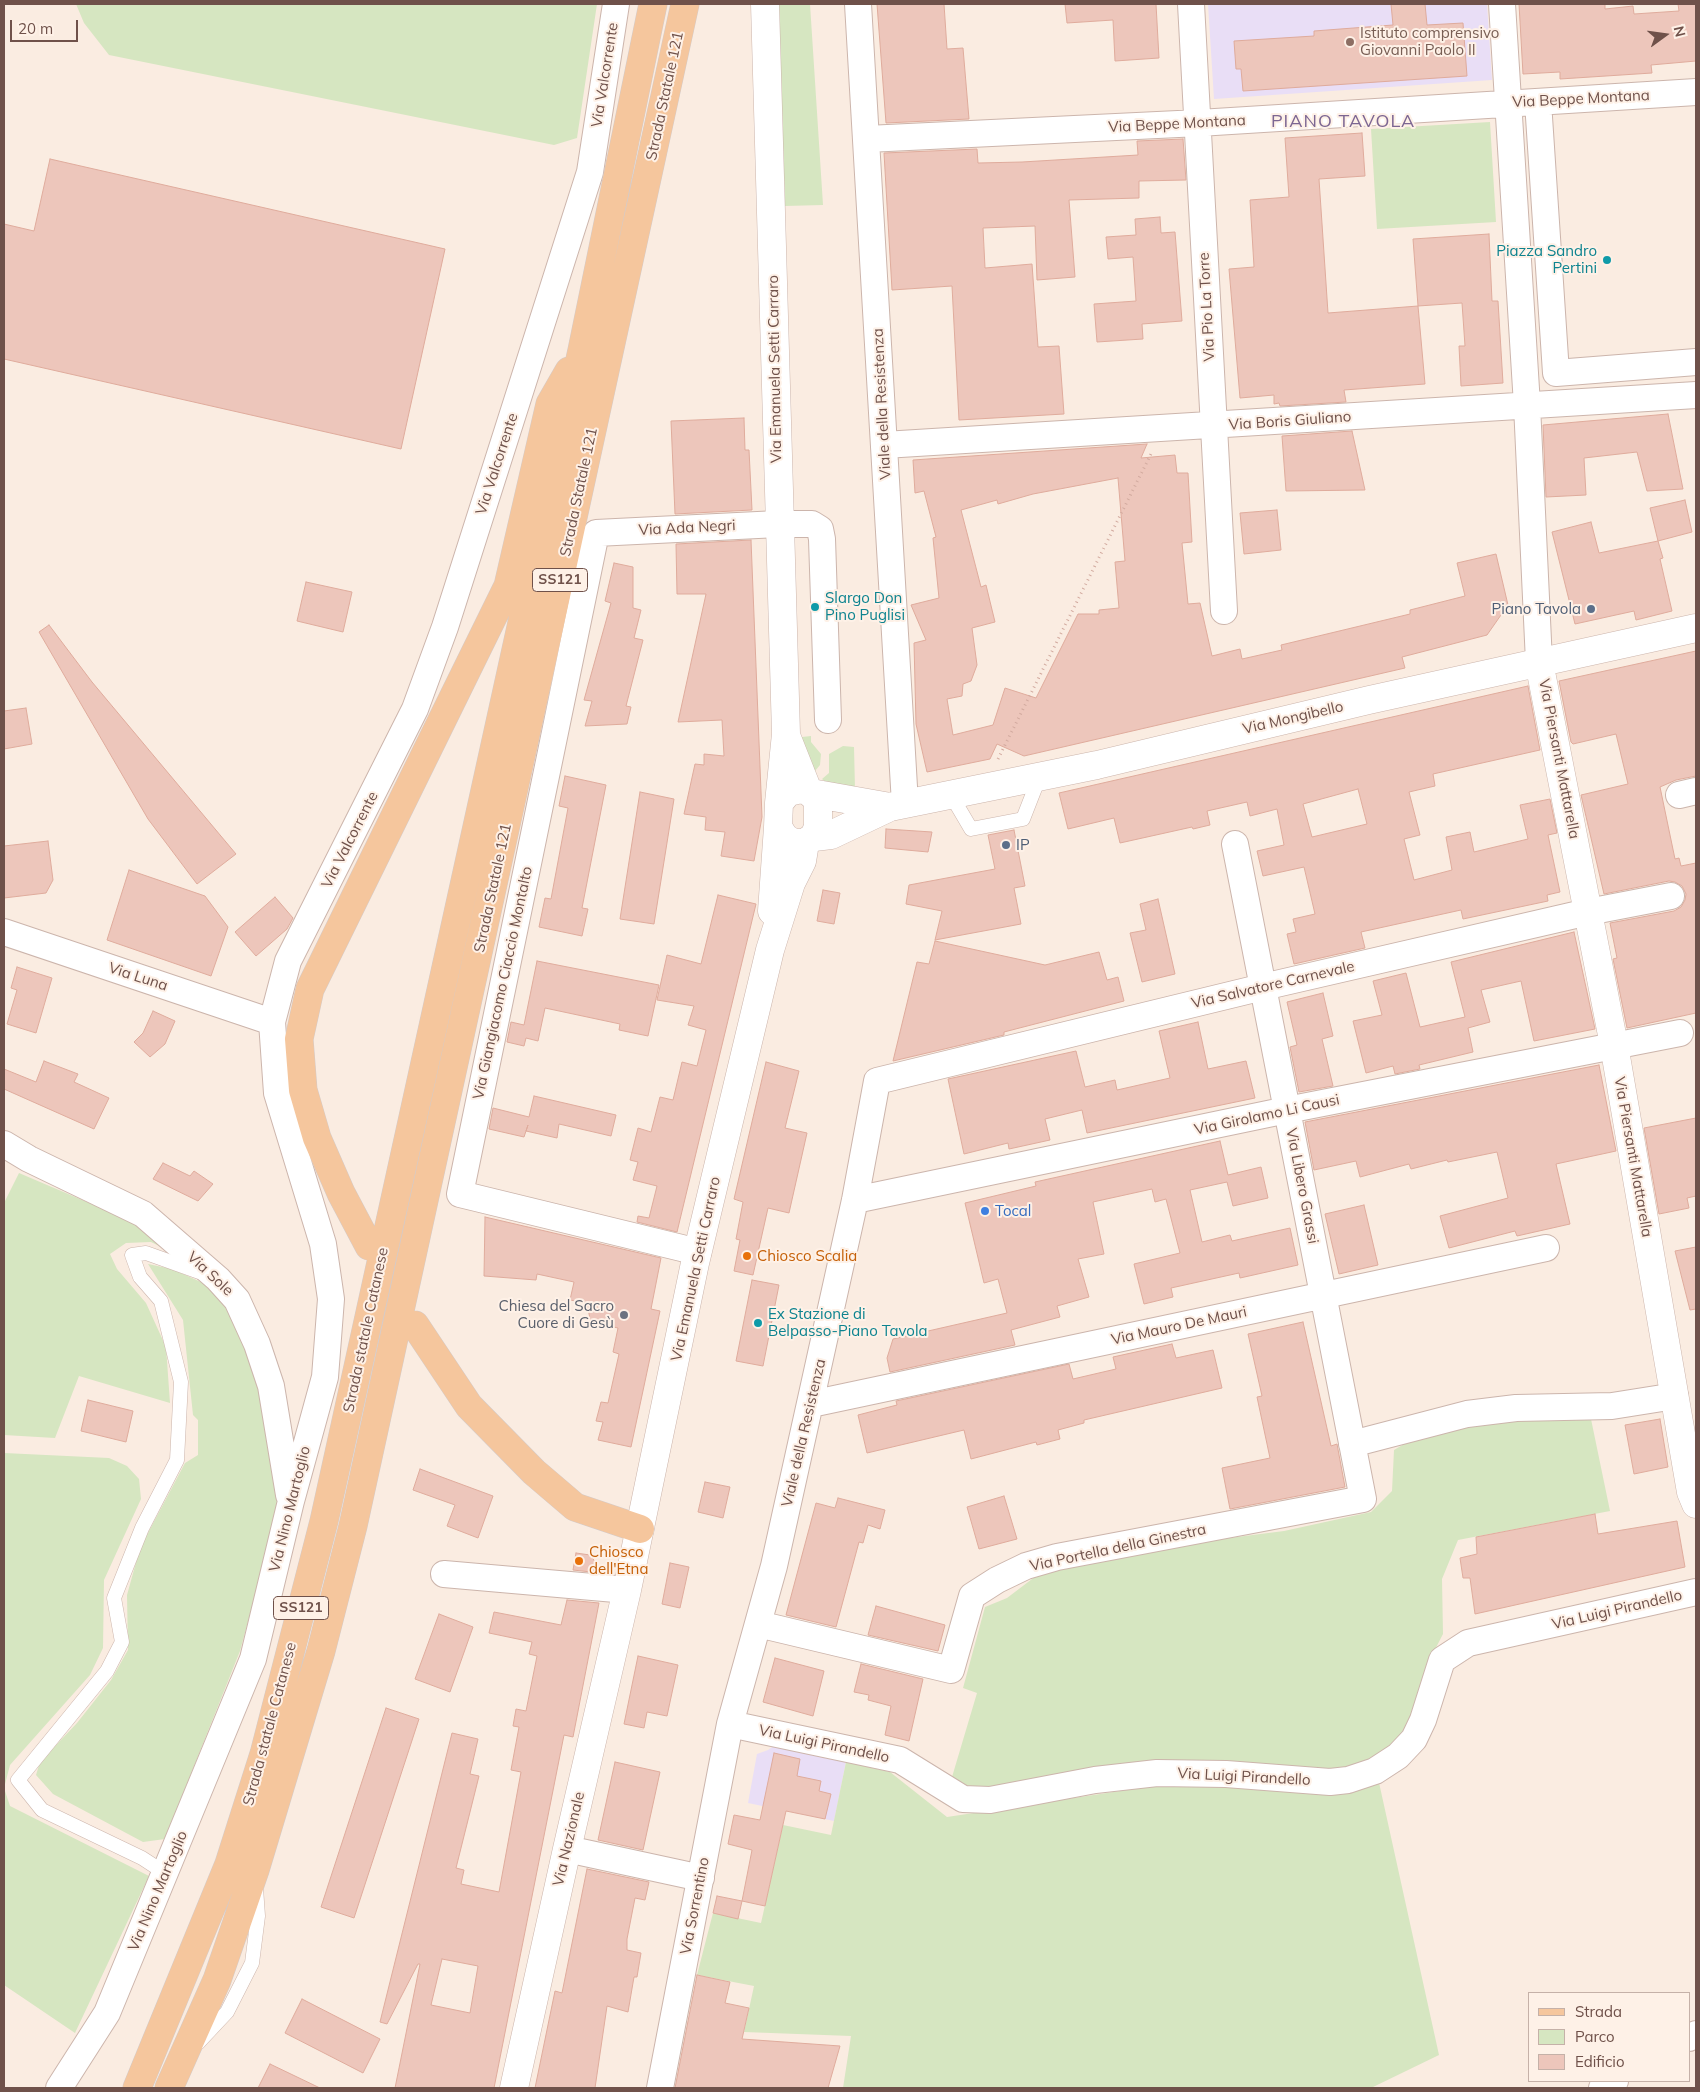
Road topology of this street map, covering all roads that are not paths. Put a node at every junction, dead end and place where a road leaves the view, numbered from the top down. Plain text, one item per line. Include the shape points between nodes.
1 (616, 4) edge
2 (653, 4) edge
3 (685, 4) edge
4 (765, 4) edge
5 (858, 4) edge
6 (1191, 4) edge
7 (1502, 4) edge
8 (1696, 92) edge
9 (1538, 102) junction
10 (1508, 103) junction
11 (1198, 123) junction
12 (867, 139) junction
13 (582, 350) junction
14 (1696, 362) edge
15 (1696, 395) edge
16 (1527, 405) junction
17 (1213, 426) junction
18 (884, 445) junction
19 (778, 524) junction
20 (596, 533) joint
21 (1224, 611) dead end
22 (1696, 628) edge
23 (1539, 662) junction
24 (828, 720) dead end
25 (786, 734) junction
26 (1039, 778) junction
27 (810, 792) junction
28 (951, 795) junction
29 (897, 806) junction
30 (778, 815) junction
31 (809, 840) junction
32 (1236, 844) dead end
33 (1671, 896) dead end
34 (318, 905) joint
35 (1588, 912) junction
36 (4, 932) edge
37 (770, 950) junction
38 (1263, 987) junction
39 (272, 1022) junction
40 (1680, 1034) dead end
41 (1614, 1045) junction
42 (877, 1081) joint
43 (1287, 1110) junction
44 (414, 1112) joint
45 (4, 1144) edge
46 (434, 1156) joint
47 (855, 1200) junction
48 (369, 1246) dead end
49 (1546, 1248) dead end
50 (698, 1252) junction
51 (218, 1279) junction
52 (1323, 1295) junction
53 (415, 1325) dead end
54 (1675, 1396) junction
55 (811, 1404) junction
56 (1352, 1444) junction
57 (1362, 1499) joint
58 (290, 1501) junction
59 (1696, 1504) edge
60 (640, 1529) junction
61 (444, 1574) dead end
62 (627, 1590) junction
63 (1696, 1592) edge
64 (758, 1624) junction
65 (730, 1724) junction
66 (567, 1849) junction
67 (165, 1873) junction
68 (701, 1878) junction
69 (1613, 2082) edge
70 (59, 2088) edge
71 (137, 2088) edge
72 (169, 2088) edge
73 (514, 2088) edge
74 (660, 2088) edge
75 (1602, 2088) edge

1 - 34 street, Via Valcorrente via 590,172 445,627 416,709
2 - 13 main road, Strada Statale 121 / SS121
3 - 46 main road, Strada Statale 121 / SS121
4 - 19 street, Via Emanuela Setti Carraro
5 - 12 street, Viale della Resistenza
6 - 11 street, Via Pio La Torre
7 - 10 street, Via Piersanti Mattarella
8 - 9 street, Via Beppe Montana
9 - 10 street, Via Beppe Montana
9 - 14 street via 1556,373
10 - 11 street, Via Beppe Montana
10 - 16 street, Via Piersanti Mattarella
11 - 12 street, Via Beppe Montana
11 - 17 street, Via Pio La Torre
12 - 18 street, Viale della Resistenza
13 - 44 main road, Strada Statale 121 / SS121
13 - 48 main road via 550,404 508,586 310,989 306,1005 299,1039 303,1090 317,1138
15 - 16 street, Via Boris Giuliano
16 - 17 street, Via Boris Giuliano
16 - 23 street, Via Piersanti Mattarella
17 - 18 street, Via Boris Giuliano
17 - 21 street, Via Pio La Torre
18 - 29 street, Viale della Resistenza
19 - 20 street, Via Ada Negri
19 - 24 street, Via Ada Negri via 812,524 820,529
19 - 25 street, Via Emanuela Setti Carraro
20 - 50 street, Via Giangiacomo Ciaccio Montalto via 460,1194
22 - 23 street, Via Mongibello
23 - 26 street, Via Mongibello
23 - 35 street, Via Piersanti Mattarella
25 - 27 street
25 - 30 street
26 - 28 street, Via Mongibello
26 - 28 lane via 1022,819 971,829
27 - 29 street
27 - 30 street via 802,789 788,792
27 - 31 street via 816,798 818,827
28 - 29 street, Via Mongibello
29 - 31 street via 831,835
30 - 31 street via 788,841
30 - 37 street
31 - 37 street
32 - 38 street, Via Libero Grassi
33 - 35 street, Via Salvatore Carnevale
34 - 39 street, Via Nino Martoglio via 288,961
35 - 38 street, Via Salvatore Carnevale
35 - 41 street, Via Piersanti Mattarella
36 - 39 street, Via Luna
37 - 50 street, Via Emanuela Setti Carraro
38 - 42 street, Via Salvatore Carnevale
38 - 43 street, Via Libero Grassi
39 - 58 street, Via Nino Martoglio via 277,1093 323,1244 332,1299 324,1377
40 - 41 street, Via Girolamo Li Causi
41 - 43 street, Via Girolamo Li Causi
41 - 54 street, Via Piersanti Mattarella
42 - 47 street, Viale della Resistenza
43 - 47 street, Via Girolamo Li Causi
43 - 52 street, Via Libero Grassi
44 - 71 main road, Strada statale Catanese / SS121 via 324,1522 264,1754 229,1864
45 - 51 street, Via Sole via 143,1214
46 - 72 main road, Strada statale Catanese / SS121 via 351,1536 319,1660 255,1870 217,1980
47 - 55 street, Viale della Resistenza
49 - 52 street, Via Mauro De Mauri
50 - 60 street, Via Emanuela Setti Carraro
51 - 58 street, Via Sole via 237,1300 271,1386
51 - 67 lane via 146,1252 132,1255 140,1277 161,1301 181,1382 177,1460 142,1528 114,1598 122,1642 107,1671 18,1780 42,1810 142,1858
52 - 55 street, Via Mauro De Mauri
52 - 56 street, Via Libero Grassi
53 - 60 main road via 469,1406 534,1472 575,1507
54 - 56 street via 1612,1406 1516,1408 1467,1414
54 - 59 street, Via Piersanti Mattarella via 1691,1492
55 - 64 street, Viale della Resistenza
56 - 57 street, Via Libero Grassi
57 - 64 street, Via Portella della Ginestra via 1057,1557 1026,1566 972,1596 951,1670
58 - 67 street, Via Nino Martoglio via 253,1659
60 - 62 street, Via Emanuela Setti Carraro
61 - 62 street
62 - 66 street, Via Nazionale
63 - 65 street, Via Luigi Pirandello via 1468,1643 1442,1660 1414,1739 1398,1756 1375,1770 1339,1781 1157,1773 1095,1780 990,1800 963,1799 900,1760
64 - 65 street, Viale della Resistenza
65 - 68 street, Via Sorrentino
66 - 68 street
66 - 73 street, Via Nazionale
67 - 70 street, Via Nino Martoglio via 107,2013
68 - 74 street, Via Sorrentino
69 - 75 street

